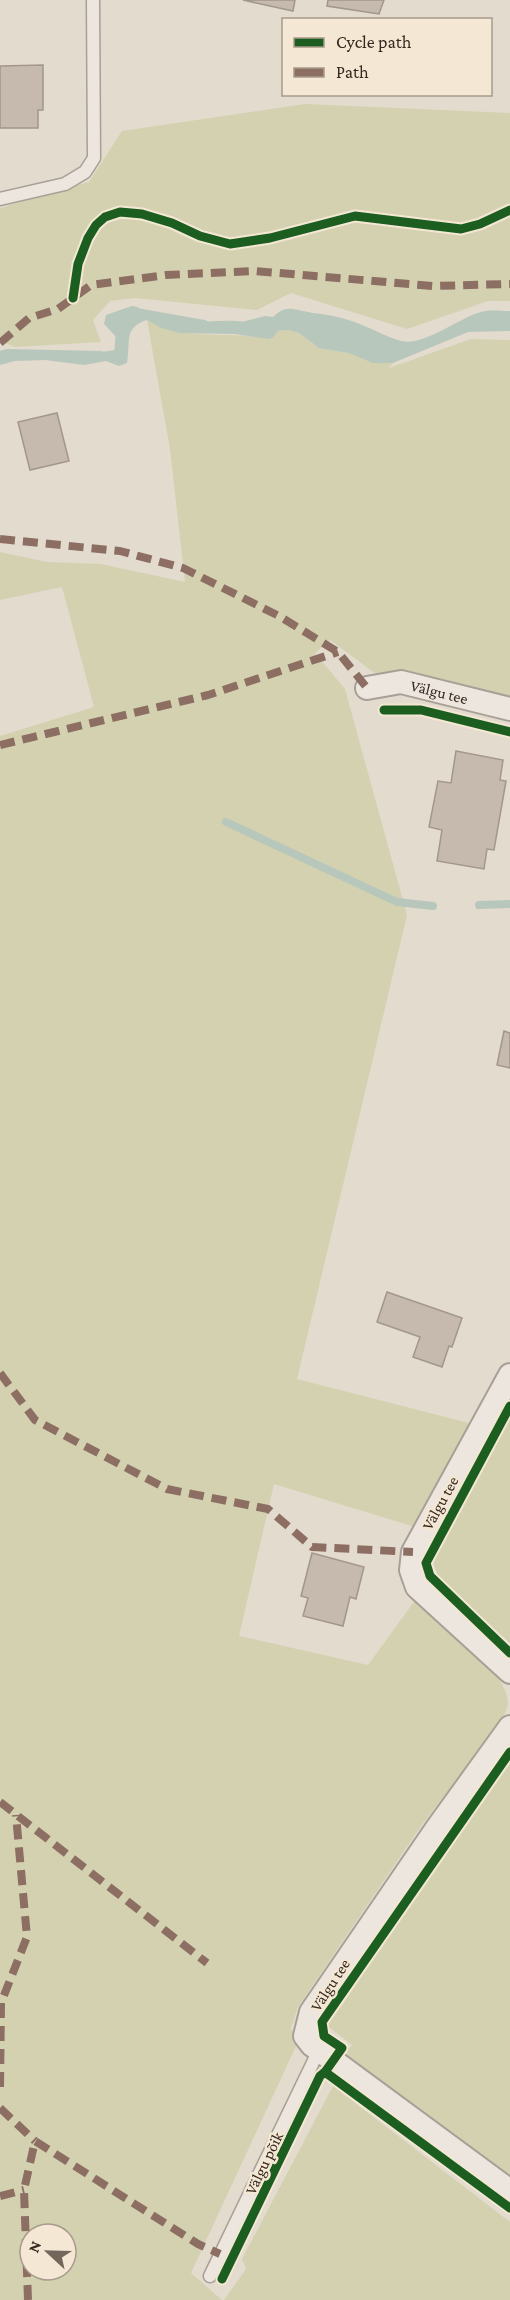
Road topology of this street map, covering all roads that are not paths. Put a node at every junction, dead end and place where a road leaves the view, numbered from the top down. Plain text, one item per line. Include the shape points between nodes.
1 (93, 0) edge
2 (0, 199) edge
3 (367, 688) dead end
4 (510, 709) edge
5 (510, 1375) edge
6 (510, 1672) edge
7 (510, 1727) edge
8 (320, 2050) junction
9 (510, 2191) edge
10 (210, 2276) dead end

1 - 2 lane via 94,158 85,172 65,184
3 - 4 street, Välgu tee via 401,682
5 - 6 street, Välgu tee via 413,1552 411,1570 417,1587
7 - 8 street, Välgu tee via 311,2012 305,2036
8 - 9 street, Välgu tee
8 - 10 lane, Välgu põik

